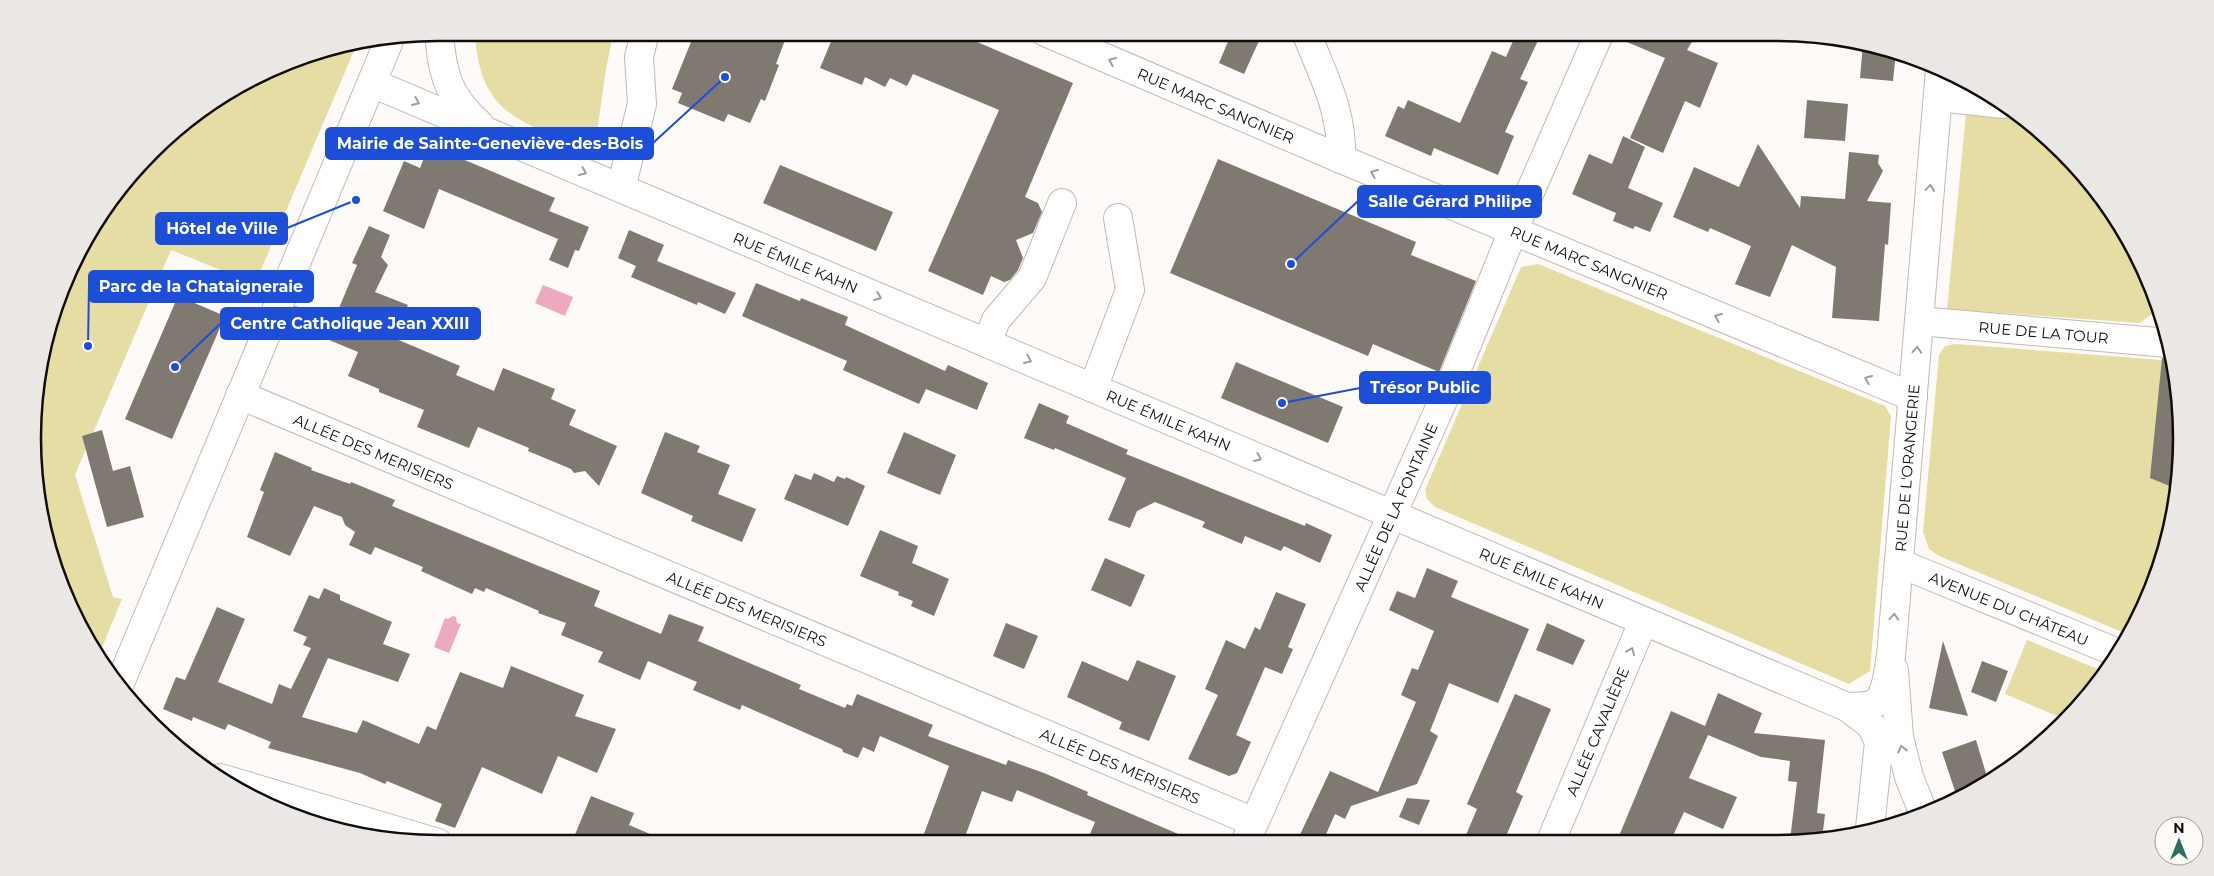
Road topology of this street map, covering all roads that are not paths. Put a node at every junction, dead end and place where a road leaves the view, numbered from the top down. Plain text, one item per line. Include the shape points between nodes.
1 (441, 41) edge
2 (643, 41) edge
3 (1066, 41) edge
4 (1310, 41) edge
5 (1596, 41) edge
6 (387, 45) edge
7 (1939, 76) edge
8 (372, 83) junction
9 (1938, 97) junction
10 (1987, 102) edge
11 (490, 133) junction
12 (1341, 159) junction
13 (620, 188) junction
14 (1062, 203) dead end
15 (1118, 218) dead end
16 (1513, 230) junction
17 (1919, 321) junction
18 (2161, 342) edge
19 (987, 343) junction
20 (1093, 388) junction
21 (240, 395) junction
22 (1913, 397) junction
23 (1391, 514) junction
24 (1899, 563) junction
25 (1643, 622) junction
26 (2111, 650) edge
27 (1892, 656) junction
28 (122, 679) edge
29 (1847, 707) junction
30 (1909, 776) junction
31 (1874, 782) junction
32 (249, 787) edge
33 (1921, 808) edge
34 (1870, 823) edge
35 (1250, 832) edge
36 (401, 833) edge
37 (1554, 835) edge

1 - 11 street, RUE ÉMILE KAHN via 446,77 454,97
2 - 13 street via 639,57 642,104
12 -> 3 street, RUE MARC SANGNIER
4 - 12 street via 1338,112
5 - 16 street, ALLÉE DE LA FONTAINE
6 - 8 street
7 - 9 street, RUE DE L'ORANGERIE
8 -> 11 street, RUE ÉMILE KAHN
8 - 21 street
9 - 10 street
17 -> 9 street, RUE DE L'ORANGERIE
11 -> 13 street, RUE ÉMILE KAHN
16 -> 12 street, RUE MARC SANGNIER
13 -> 19 street, RUE ÉMILE KAHN
14 - 19 street via 1032,278 996,320
15 - 20 street via 1130,290
22 -> 16 street, RUE MARC SANGNIER
16 - 23 street, ALLÉE DE LA FONTAINE via 1454,376
17 - 18 street, RUE DE LA TOUR
22 -> 17 street, RUE DE L'ORANGERIE
19 -> 20 street, RUE ÉMILE KAHN
20 -> 23 street, RUE ÉMILE KAHN
21 - 28 street
21 - 35 street, ALLÉE DES MERISIERS
22 - 24 street, RUE DE L'ORANGERIE
23 - 25 street, RUE ÉMILE KAHN
23 - 35 street, ALLÉE DE LA FONTAINE
24 - 26 street, AVENUE DU CHÂTEAU
27 -> 24 street, RUE DE L'ORANGERIE
25 - 29 street, RUE ÉMILE KAHN
37 -> 25 street, ALLÉE CAVALIÈRE
27 - 29 street, RUE DE L'ORANGERIE via 1878,701 1872,705
30 -> 27 street via 1899,737
29 - 31 street via 1876,733
30 - 31 street
30 - 33 street
31 - 34 street
32 - 36 street

